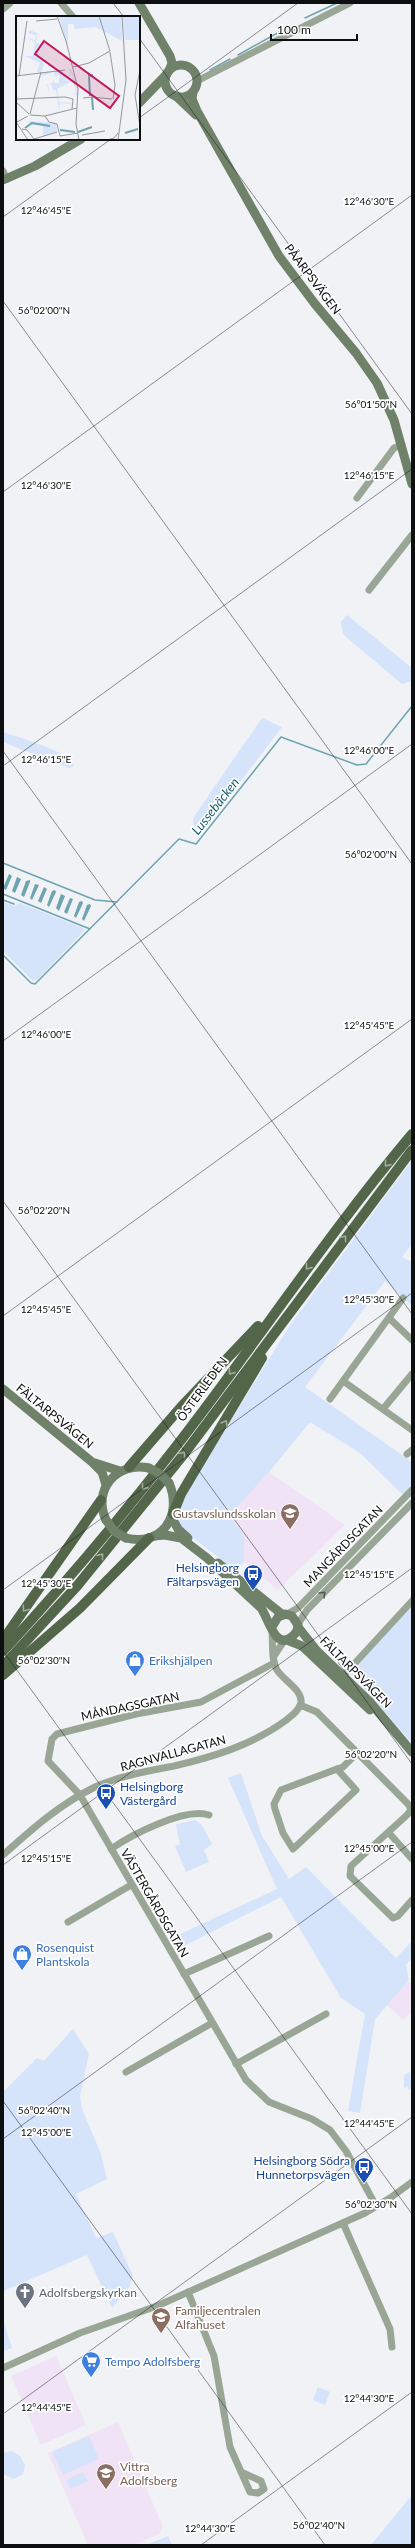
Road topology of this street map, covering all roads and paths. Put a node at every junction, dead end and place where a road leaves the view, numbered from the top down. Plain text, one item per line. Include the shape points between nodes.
1 (10, 3) edge
2 (61, 3) edge
3 (139, 3) edge
4 (350, 3) edge
5 (3, 9) edge
6 (72, 16) edge
7 (162, 41) junction
8 (189, 67) junction
9 (168, 73) junction
10 (197, 81) junction
11 (193, 92) junction
12 (173, 94) junction
13 (140, 103) edge
14 (140, 103) edge
15 (204, 125) junction
16 (79, 140) edge
17 (4, 177) edge
18 (402, 445) junction
19 (412, 484) edge
20 (357, 498) dead end
21 (412, 535) edge
22 (369, 590) dead end
23 (412, 1134) edge
24 (412, 1150) edge
25 (288, 1293) junction
26 (403, 1298) dead end
27 (287, 1315) junction
28 (389, 1318) junction
29 (412, 1340) edge
30 (412, 1374) edge
31 (343, 1381) junction
32 (3, 1389) edge
33 (330, 1399) dead end
34 (383, 1409) junction
35 (412, 1430) edge
36 (92, 1462) junction
37 (124, 1469) junction
38 (106, 1485) junction
39 (412, 1490) edge
40 (102, 1500) junction
41 (412, 1503) edge
42 (172, 1516) junction
43 (151, 1537) junction
44 (412, 1601) edge
45 (285, 1614) junction
46 (298, 1625) junction
47 (272, 1629) junction
48 (3, 1640) edge
49 (286, 1641) junction
50 (3, 1651) edge
51 (274, 1660) junction
52 (3, 1666) edge
53 (329, 1671) junction
54 (3, 1675) edge
55 (344, 1675) junction
56 (300, 1705) junction
57 (358, 1752) junction
58 (412, 1752) edge
59 (337, 1769) junction
60 (80, 1795) junction
61 (209, 1815) dead end
62 (388, 1833) junction
63 (111, 1850) junction
64 (3, 1855) edge
65 (412, 1859) edge
66 (131, 1885) junction
67 (412, 1900) edge
68 (68, 1922) dead end
69 (269, 1936) dead end
70 (184, 1974) junction
71 (326, 2014) dead end
72 (212, 2023) junction
73 (236, 2064) junction
74 (126, 2072) dead end
75 (412, 2182) edge
76 (376, 2206) junction
77 (343, 2223) junction
78 (188, 2292) junction
79 (392, 2347) dead end
80 (3, 2368) edge
81 (241, 2472) dead end

1 - 5 street
2 - 6 street
3 - 7 street
4 - 10 street
7 - 8 street
7 - 9 street via 171,58
8 - 9 street via 178,65
8 - 10 street via 195,73
9 - 12 street via 166,86
9 - 13 street
10 - 11 street
11 - 12 street via 185,96
11 - 15 street, PÅARPSVÄGEN via 193,103
12 - 14 street via 160,92
12 - 15 street, PÅARPSVÄGEN
15 - 18 street, PÅARPSVÄGEN via 279,256 368,370 390,408
16 - 17 street
18 - 19 street, PÅARPSVÄGEN
18 - 20 street via 394,448
21 - 22 street
23 -> 25 main road, ÖSTERLEDEN via 363,1193
27 -> 24 main road, ÖSTERLEDEN
25 - 37 main road
25 -> 50 main road, ÖSTERLEDEN via 160,1467 102,1539
26 - 28 street
42 -> 27 main road via 182,1494
52 -> 27 main road, ÖSTERLEDEN via 77,1586 184,1454
28 - 29 street
28 - 31 street
30 - 34 street
31 - 33 street
31 - 34 street
32 - 36 street, FÄLTARPSVÄGEN
34 - 35 street
36 - 37 street, FÄLTARPSVÄGEN
36 - 38 street, FÄLTARPSVÄGEN via 102,1472
37 - 38 street
37 - 42 street, bridge via 149,1468 160,1474 169,1483 174,1498
38 - 40 street
39 - 45 street, MANGÅRDSGATAN via 298,1608
40 - 43 street, bridge via 106,1520 114,1531 126,1538 139,1540
40 -> 48 main road
46 -> 41 street, MANGÅRDSGATAN via 307,1610
42 - 43 street via 167,1525
42 - 45 street via 183,1534
43 - 47 street via 173,1536 190,1544 261,1608
43 - 54 main road via 80,1608
44 - 55 street
45 - 46 street
45 - 47 street
46 - 49 street via 295,1634
46 - 55 street, FÄLTARPSVÄGEN via 317,1651
47 - 49 street via 277,1638
47 - 51 street
49 - 51 street
49 - 53 street, FÄLTARPSVÄGEN via 302,1646
51 - 56 street via 278,1671 299,1695
51 - 60 street, MÅNDAGSGATAN via 201,1702 136,1714 56,1735 52,1739 48,1762
53 - 55 street
53 - 58 street, FÄLTARPSVÄGEN
55 - 58 street, FÄLTARPSVÄGEN
56 - 57 street via 317,1712
56 - 60 street, RAGNVALLAGATAN via 281,1724 231,1750 124,1777
57 - 59 street via 343,1767
57 - 62 street via 410,1808 410,1812
59 - 59 street via 281,1790 278,1795 274,1809 283,1833 294,1849 356,1790
60 - 63 street, VÄSTERGÅRDSGATAN
60 - 64 street, RAGNVALLAGATAN via 48,1815
61 - 63 street via 198,1814 150,1826
62 - 65 street
62 - 67 street via 351,1866 350,1876 393,1918
63 - 66 street, VÄSTERGÅRDSGATAN
66 - 68 street
66 - 70 street, VÄSTERGÅRDSGATAN
69 - 70 street
70 - 72 street, VÄSTERGÅRDSGATAN
71 - 73 street
72 - 73 street, VÄSTERGÅRDSGATAN
72 - 74 street
73 - 76 street, VÄSTERGÅRDSGATAN via 246,2080 264,2099 277,2107 312,2119 335,2135
75 - 76 street
76 - 77 street
77 - 78 street
77 - 79 street via 390,2329
78 - 80 street via 80,2333
78 - 81 street via 214,2356 228,2440

